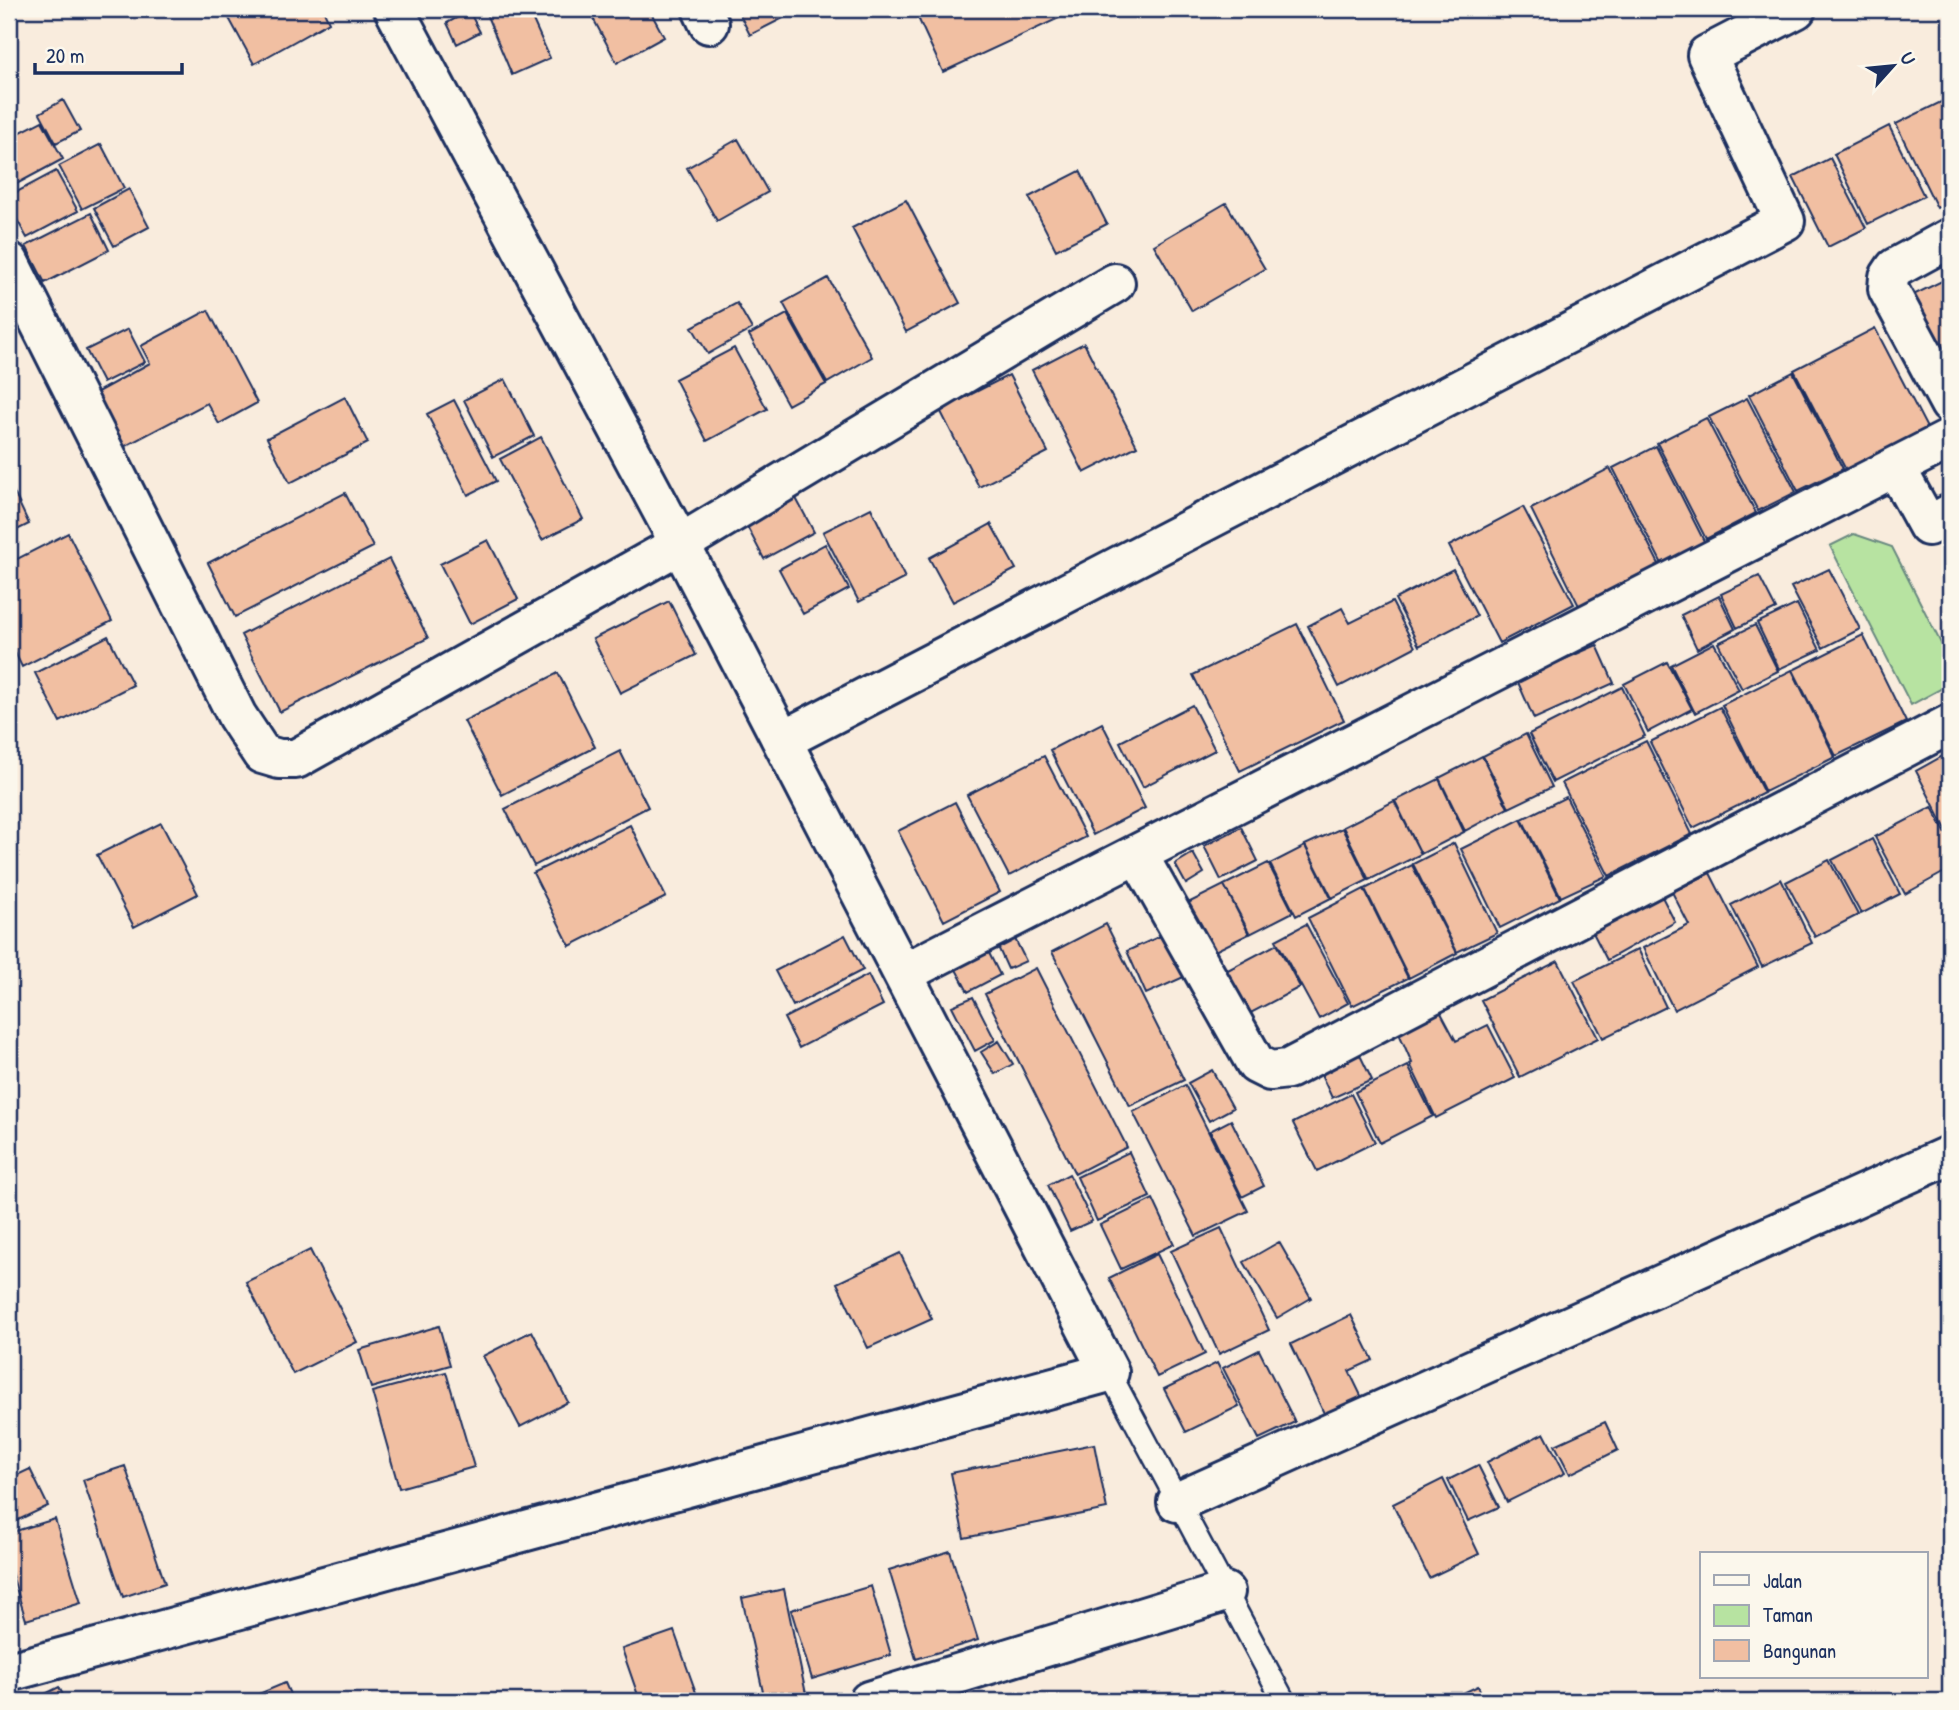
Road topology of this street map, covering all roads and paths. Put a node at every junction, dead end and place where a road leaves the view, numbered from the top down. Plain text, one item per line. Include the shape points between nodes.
1 (394, 9) edge
2 (1796, 9) edge
3 (1950, 239) edge
4 (9, 262) edge
5 (1115, 283) dead end
6 (1950, 404) edge
7 (1950, 439) edge
8 (1896, 468) junction
9 (1950, 514) edge
10 (680, 544) junction
11 (1950, 724) edge
12 (783, 740) junction
13 (1138, 855) junction
14 (904, 974) junction
15 (1950, 1155) edge
16 (1109, 1372) junction
17 (1177, 1502) junction
18 (1225, 1592) junction
19 (9, 1672) edge
20 (870, 1701) edge
21 (1284, 1701) edge

1 - 10 street
2 - 12 street via 1707,55 1785,221
3 - 6 street via 1895,268 1888,289
4 - 10 street via 237,716 262,754 296,759
5 - 10 street
7 - 8 street
8 - 9 street via 1928,526
8 - 13 street
10 - 12 street
11 - 13 street via 1288,1069 1270,1071 1256,1064
12 - 14 street
13 - 14 street
14 - 16 street
15 - 17 street
16 - 17 lane
16 - 19 street
17 - 18 lane
18 - 20 street
18 - 21 lane

